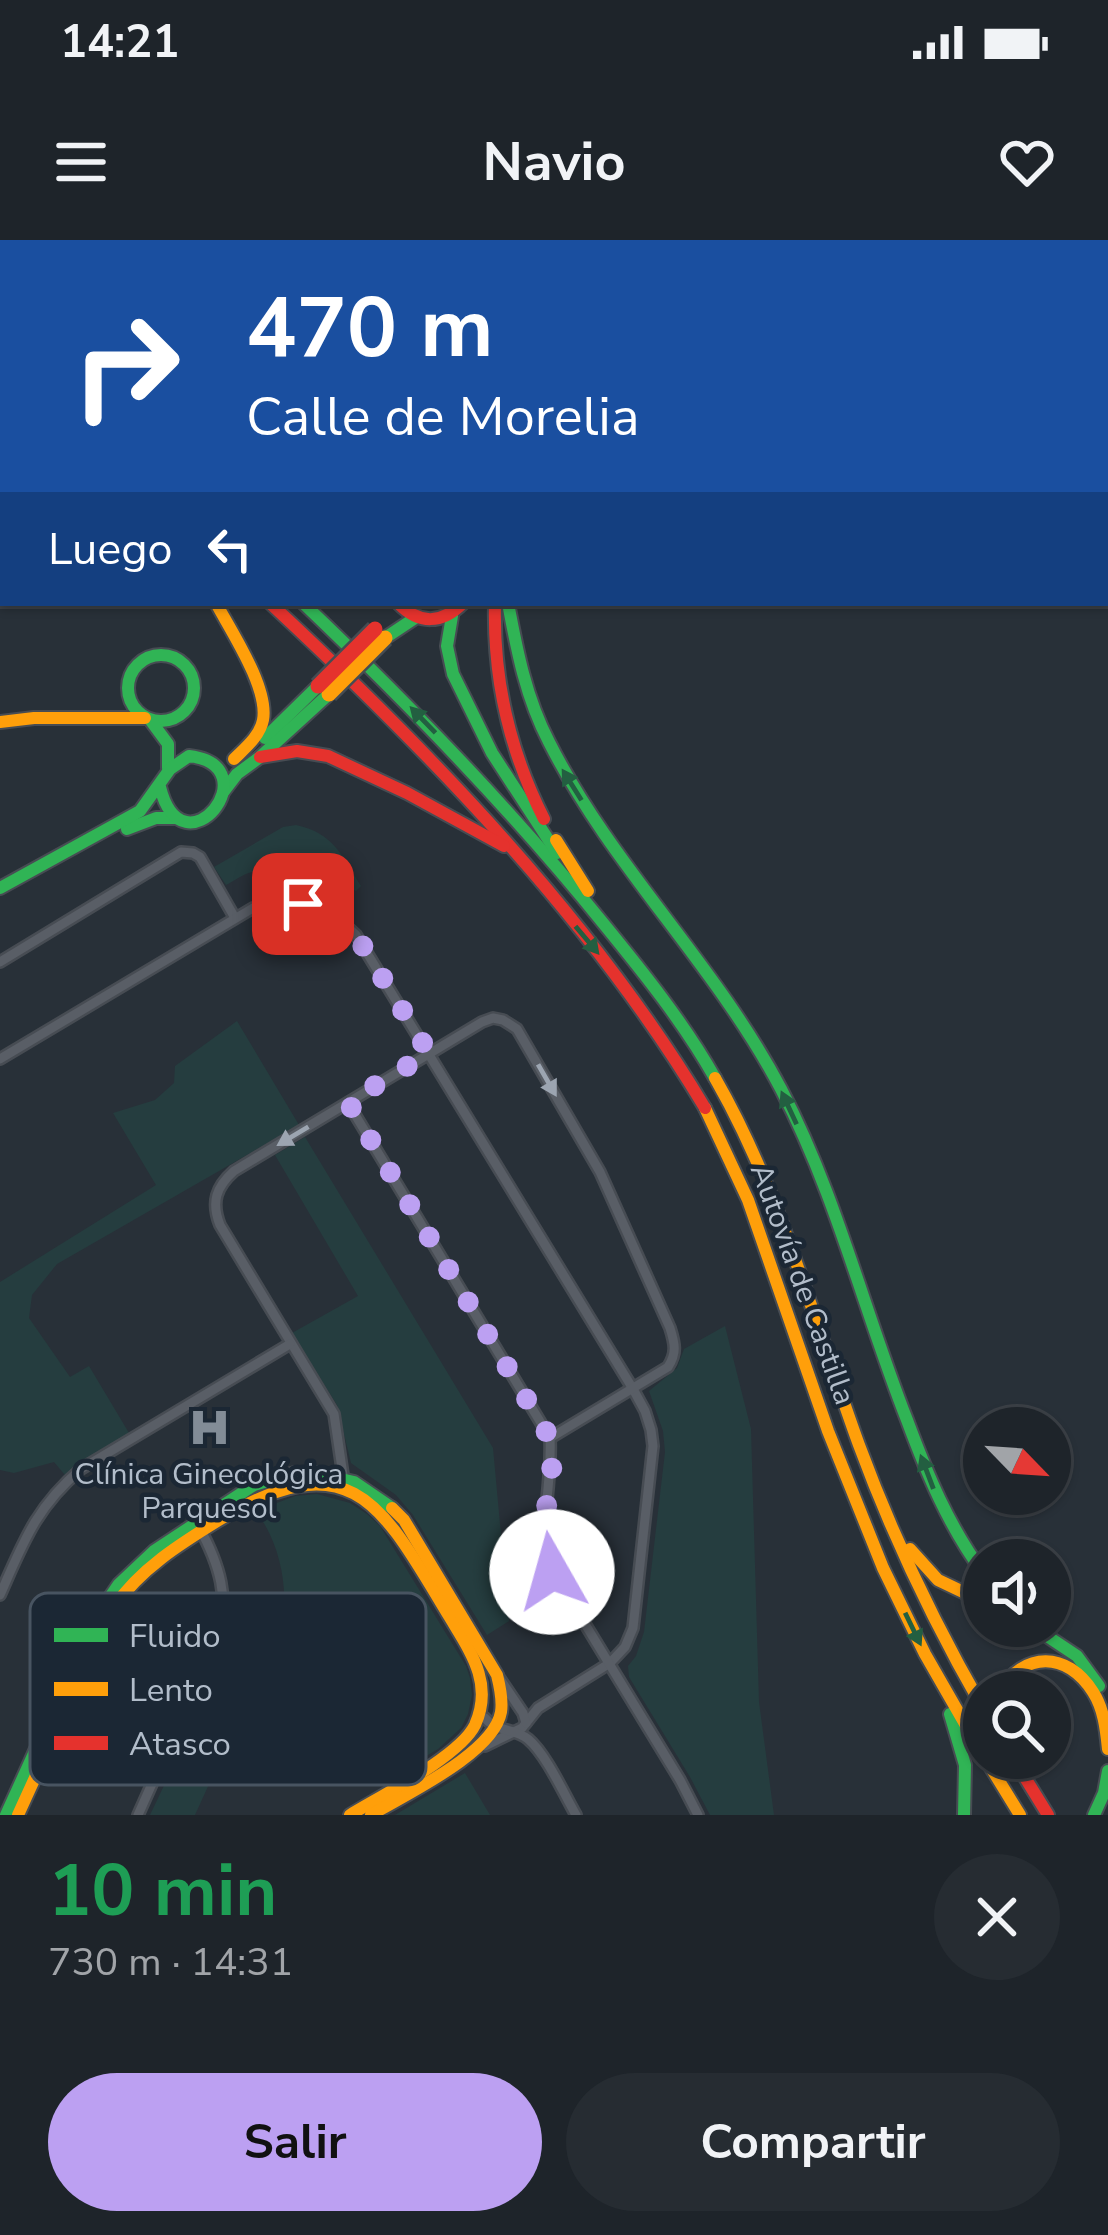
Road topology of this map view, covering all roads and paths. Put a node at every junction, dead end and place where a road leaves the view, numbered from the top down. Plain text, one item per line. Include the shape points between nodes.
1 (217, 606) edge
2 (274, 606) edge
3 (306, 606) edge
4 (394, 606) edge
5 (399, 606) edge
6 (495, 606) edge
7 (508, 606) edge
8 (457, 609) edge
9 (415, 618) junction
10 (380, 634) junction
11 (324, 690) junction
12 (129, 697) junction
13 (111, 718) junction
14 (148, 719) junction
15 (172, 720) junction
16 (0, 722) edge
17 (168, 744) junction
18 (189, 757) junction
19 (260, 757) junction
20 (234, 759) junction
21 (210, 763) junction
22 (168, 768) junction
23 (160, 787) junction
24 (224, 791) junction
25 (176, 818) junction
26 (511, 850) junction
27 (0, 888) edge
28 (593, 897) junction
29 (0, 898) edge
30 (235, 918) junction
31 (0, 962) edge
32 (429, 1053) junction
33 (0, 1059) edge
34 (711, 1069) junction
35 (348, 1102) junction
36 (290, 1343) junction
37 (633, 1388) junction
38 (550, 1438) junction
39 (340, 1451) junction
40 (869, 1470) junction
41 (319, 1472) junction
42 (344, 1483) junction
43 (199, 1526) junction
44 (963, 1545) edge
45 (963, 1592) edge
46 (111, 1593) edge
47 (127, 1593) edge
48 (223, 1593) edge
49 (0, 1595) edge
50 (1064, 1647) edge
51 (1070, 1647) edge
52 (1077, 1656) junction
53 (610, 1663) junction
54 (964, 1671) edge
55 (1012, 1671) edge
56 (489, 1673) junction
57 (944, 1688) junction
58 (1108, 1705) edge
59 (538, 1708) junction
60 (498, 1714) junction
61 (963, 1721) edge
62 (526, 1723) junction
63 (529, 1740) junction
64 (1108, 1749) edge
65 (30, 1761) edge
66 (1108, 1771) edge
67 (426, 1772) edge
68 (998, 1779) edge
69 (1026, 1779) edge
70 (426, 1780) edge
71 (31, 1785) edge
72 (151, 1785) edge
73 (409, 1785) edge
74 (418, 1785) edge
75 (1108, 1801) edge
76 (377, 1809) edge
77 (6, 1815) edge
78 (18, 1815) edge
79 (138, 1815) edge
80 (350, 1815) edge
81 (361, 1815) edge
82 (576, 1815) edge
83 (698, 1815) edge
84 (964, 1815) edge
85 (1020, 1815) edge
86 (1048, 1815) edge
87 (1098, 1815) edge

1 - 20 main road via 264,711 256,736
2 - 26 main road, Autovía de Castilla
34 -> 3 main road, Autovía de Castilla via 541,848
4 - 10 main road
5 - 9 main road
6 - 28 main road via 495,661 520,768
44 -> 7 main road via 933,1490 781,1090 721,988 564,772 518,668
8 - 9 main road via 440,621
8 - 28 main road via 449,663 493,753
9 - 10 main road
10 - 11 main road, bridge
11 - 19 main road
11 - 20 main road
12 - 13 main road
12 - 14 main road
12 - 15 main road via 142,661 180,661 194,689 188,708
13 - 14 main road
13 - 16 main road
14 - 15 main road
14 - 17 main road
15 - 17 main road
17 - 18 main road
17 - 22 main road
18 - 21 main road
18 - 22 main road
19 - 24 main road
19 - 26 main road via 328,756
20 - 21 main road
21 - 24 main road
22 - 23 main road
23 - 25 main road
23 - 27 main road via 140,811
24 - 25 main road via 203,820
25 - 29 main road via 137,824
26 -> 57 main road, Autovía de Castilla via 616,975 710,1117 762,1234 856,1504
28 - 34 main road via 676,1005
30 - 31 street via 200,857 181,853
30 - 32 street via 275,903 330,913 356,935
30 - 33 street
32 - 35 street
32 - 37 street
32 -> 37 street via 493,1018 517,1029 600,1172 676,1346 668,1367
34 - 40 main road, Autovía de Castilla via 786,1231
35 -> 36 street via 234,1172 216,1196 220,1225
35 - 38 street
36 - 39 street via 334,1414
36 - 49 street via 57,1489
37 - 38 street
37 - 53 street via 651,1430 652,1463 633,1628
38 - 53 street via 543,1555
39 - 41 street
39 - 42 street
40 - 45 main road via 921,1563
40 - 54 main road, Autovía de Castilla
41 - 42 main road
41 - 43 main road via 254,1486
42 - 43 main road via 284,1486
42 - 56 main road via 379,1495 404,1520
43 - 46 main road via 168,1538
43 - 47 main road
43 - 48 street
50 - 52 main road
51 - 52 main road
52 - 58 main road
53 - 59 street
53 - 83 street
55 - 64 main road via 1045,1660 1071,1669 1092,1689
56 - 60 main road
56 - 60 street
57 - 61 main road, Autovía de Castilla
57 - 84 main road via 965,1766
59 - 60 street
59 - 62 street
60 - 62 street
60 - 62 street via 524,1713
60 - 63 street
60 - 67 main road
60 - 70 main road via 480,1748
62 - 63 street
63 - 82 street
65 - 77 main road
66 - 87 main road
68 - 85 main road, Autovía de Castilla
69 - 86 main road
71 - 78 main road
72 - 79 street
73 - 76 main road
74 - 76 main road
75 - 87 main road
76 - 80 main road
76 - 81 street via 378,1803

